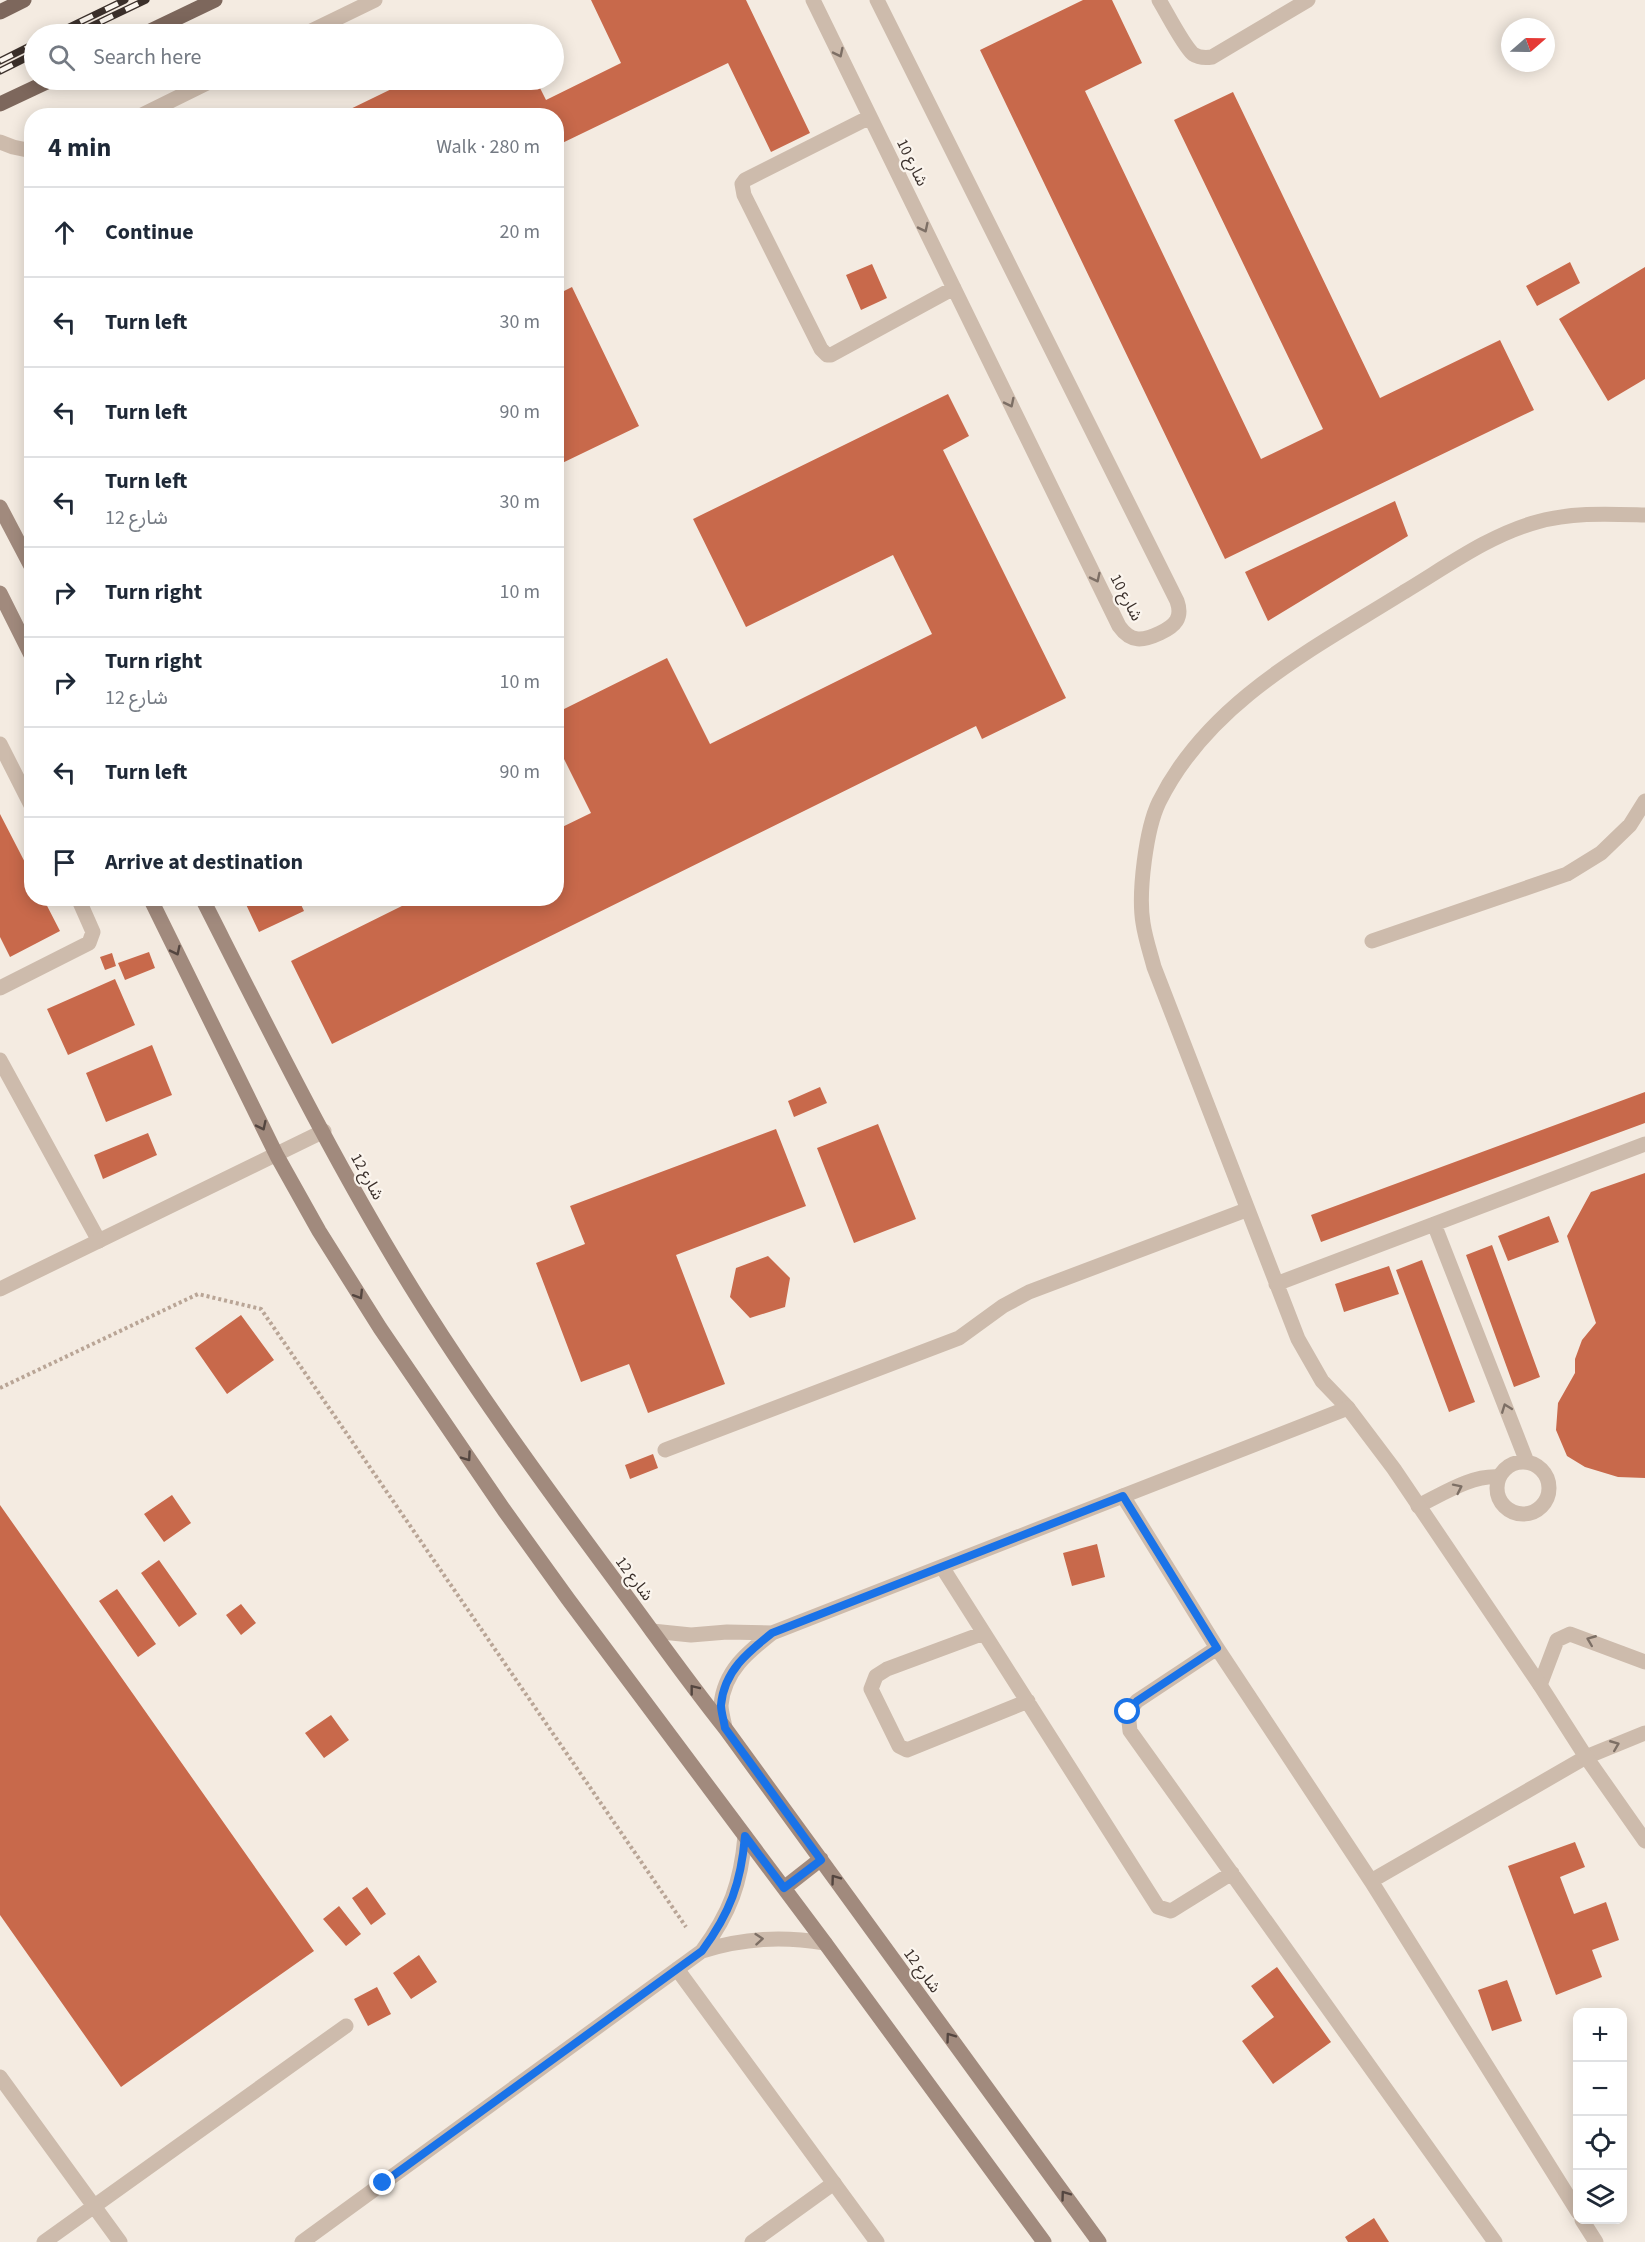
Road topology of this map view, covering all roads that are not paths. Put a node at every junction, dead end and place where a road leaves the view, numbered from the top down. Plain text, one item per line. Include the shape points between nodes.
1 (24, 0) edge
2 (215, 0) edge
3 (375, 0) edge
4 (813, 0) edge
5 (877, 0) edge
6 (1159, 0) edge
7 (1308, 0) edge
8 (0, 12) edge
9 (165, 24) edge
10 (326, 24) edge
11 (30, 90) edge
12 (196, 90) edge
13 (0, 104) edge
14 (165, 108) edge
15 (870, 117) junction
16 (0, 141) edge
17 (24, 149) edge
18 (954, 288) junction
19 (0, 507) edge
20 (1645, 515) edge
21 (24, 553) edge
22 (0, 593) edge
23 (24, 641) edge
24 (0, 744) edge
25 (24, 791) edge
26 (1645, 801) edge
27 (82, 906) edge
28 (154, 906) edge
29 (206, 906) edge
30 (1372, 941) dead end
31 (0, 988) edge
32 (0, 1059) edge
33 (324, 1131) junction
34 (1645, 1144) edge
35 (277, 1156) junction
36 (1246, 1210) junction
37 (1434, 1224) junction
38 (99, 1241) junction
39 (1276, 1284) junction
40 (0, 1289) edge
41 (1348, 1408) junction
42 (664, 1450) dead end
43 (1527, 1462) junction
44 (1499, 1478) junction
45 (1123, 1496) junction
46 (1418, 1506) junction
47 (942, 1567) junction
48 (652, 1631) junction
49 (772, 1633) junction
50 (984, 1633) junction
51 (1217, 1648) junction
52 (1645, 1662) edge
53 (1540, 1685) junction
54 (1028, 1701) junction
55 (725, 1728) junction
56 (1645, 1733) edge
57 (1586, 1757) junction
58 (745, 1836) junction
59 (1645, 1841) edge
60 (821, 1860) junction
61 (1232, 1873) junction
62 (1371, 1881) junction
63 (784, 1888) junction
64 (825, 1942) junction
65 (702, 1951) junction
66 (677, 1969) junction
67 (346, 2026) dead end
68 (0, 2077) edge
69 (834, 2183) junction
70 (1573, 2204) edge
71 (94, 2206) junction
72 (1585, 2224) edge
73 (44, 2242) edge
74 (120, 2242) edge
75 (302, 2242) edge
76 (752, 2242) edge
77 (877, 2242) edge
78 (1044, 2242) edge
79 (1099, 2242) edge
80 (1495, 2242) edge
81 (1596, 2242) edge

1 - 8 main road
2 - 9 main road
3 - 10 street
4 -> 15 street, شارع 10
18 -> 5 street, شارع 10 via 1119,626 1130,638 1145,640 1174,625 1179,618 1177,601
6 - 7 street via 1187,46 1202,58 1212,57
11 - 13 main road
12 - 14 street
15 -> 18 street, شارع 10
15 - 18 street via 750,177 742,184 744,195 826,355 831,356
16 - 17 street
19 - 21 street
20 - 36 street via 1591,513 1536,522 1485,543 1279,669 1228,711 1188,754 1158,804 1143,861 1142,921 1154,967
22 - 23 street
24 - 25 street
26 - 30 street via 1630,825 1601,853 1567,874
27 - 31 street via 93,932 89,943
28 -> 35 street
29 - 33 street, شارع 12
32 - 38 street
33 - 35 street
33 - 48 street, شارع 12 via 422,1305 551,1495
34 - 37 street
35 - 38 street
35 -> 58 street via 319,1231 454,1438
36 - 39 street
36 - 42 street via 1029,1292 959,1338
37 - 39 street
43 -> 37 street
38 - 40 street
39 - 41 street via 1308,1360
41 - 45 street
41 - 46 street
43 - 44 street via 1506,1468
43 - 44 street via 1546,1476 1549,1487 1547,1499 1530,1514 1507,1509 1497,1489
46 -> 44 street via 1471,1481
45 - 47 street
45 - 51 street
46 - 53 street
47 - 49 street
47 - 50 street
48 - 49 street via 692,1635
55 -> 48 street, شارع 12
49 - 55 street via 735,1665 721,1705
50 - 54 street
50 - 54 street via 876,1676 871,1689 899,1746 908,1750
51 - 61 street via 1137,1701 1128,1712 1130,1731
51 - 62 street
52 -> 53 street via 1570,1634 1557,1640
53 - 57 street
54 - 61 street via 1158,1907 1171,1911
55 - 60 street, شارع 12
57 -> 56 street
57 - 59 street
57 - 62 street
58 - 63 street
58 - 65 street via 738,1884 730,1907
60 - 63 street
79 -> 60 street, شارع 12
61 - 80 street
62 - 70 street
63 - 64 street
65 -> 64 street via 752,1939
64 - 78 street
65 - 66 street
66 - 69 street
66 - 75 street
67 - 71 street
68 - 71 street
69 - 76 street
69 - 77 street
71 - 73 street
71 - 74 street
72 - 81 street

